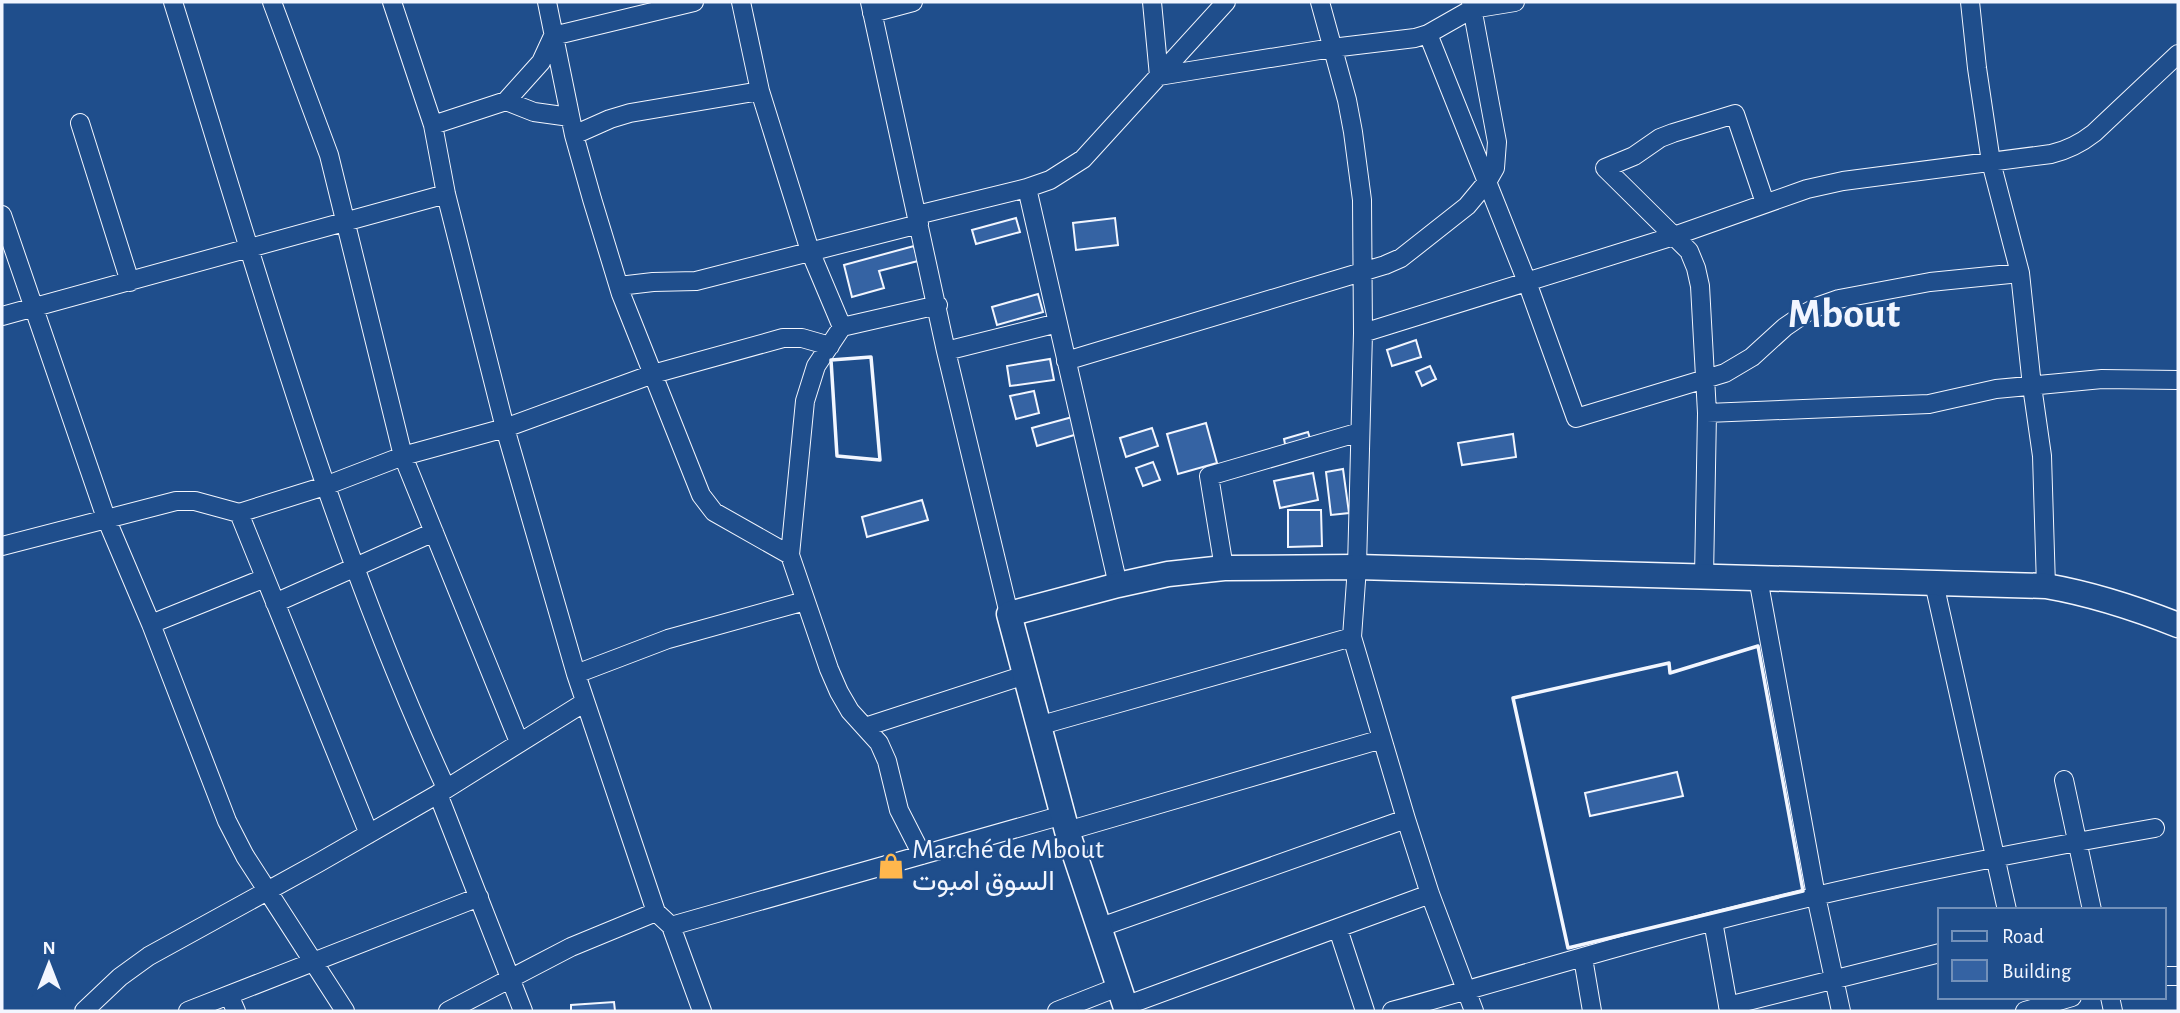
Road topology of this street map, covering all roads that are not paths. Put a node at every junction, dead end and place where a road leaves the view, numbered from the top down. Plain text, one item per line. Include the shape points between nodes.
1 (173, 2) edge
2 (272, 2) edge
3 (391, 2) edge
4 (547, 2) edge
5 (694, 2) edge
6 (741, 2) edge
7 (913, 2) edge
8 (1152, 2) edge
9 (1226, 2) edge
10 (1320, 2) edge
11 (1515, 2) edge
12 (1970, 2) edge
13 (1472, 5) edge
14 (871, 7) edge
15 (1428, 34) junction
16 (552, 36) junction
17 (1332, 48) junction
18 (2178, 54) edge
19 (1159, 76) junction
20 (760, 91) junction
21 (506, 101) junction
22 (80, 123) dead end
23 (433, 125) junction
24 (572, 126) junction
25 (1991, 162) junction
26 (1487, 182) junction
27 (1027, 188) junction
28 (446, 194) junction
29 (1765, 203) junction
30 (2, 219) edge
31 (918, 219) junction
32 (345, 222) junction
33 (1674, 236) junction
34 (250, 249) junction
35 (810, 251) junction
36 (1362, 273) junction
37 (2020, 273) junction
38 (130, 282) junction
39 (1527, 282) junction
40 (619, 286) junction
41 (938, 305) junction
42 (33, 309) junction
43 (2, 316) edge
44 (1058, 323) junction
45 (842, 327) junction
46 (1363, 334) junction
47 (830, 346) junction
48 (946, 351) junction
49 (1066, 361) junction
50 (653, 374) junction
51 (1705, 379) junction
52 (2178, 380) edge
53 (2032, 386) junction
54 (1707, 413) junction
55 (505, 428) junction
56 (1360, 432) junction
57 (403, 456) junction
58 (325, 486) junction
59 (239, 513) junction
60 (106, 518) junction
61 (434, 532) junction
62 (2, 546) edge
63 (790, 555) junction
64 (356, 567) junction
65 (1357, 567) junction
66 (1224, 568) junction
67 (1704, 577) junction
68 (265, 578) junction
69 (1758, 578) junction
70 (1934, 583) junction
71 (1118, 585) junction
72 (2046, 586) junction
73 (805, 601) junction
74 (275, 603) junction
75 (1009, 614) junction
76 (151, 624) junction
77 (2178, 625) edge
78 (1352, 637) junction
79 (576, 674) junction
80 (1024, 676) junction
81 (585, 702) junction
82 (1038, 726) junction
83 (865, 727) junction
84 (1382, 739) junction
85 (519, 742) junction
86 (2064, 780) dead end
87 (442, 791) junction
88 (1406, 819) junction
89 (1065, 823) junction
90 (2155, 828) dead end
91 (369, 834) junction
92 (2078, 842) junction
93 (922, 855) junction
94 (1995, 857) junction
95 (268, 891) junction
96 (1430, 894) junction
97 (1816, 896) junction
98 (479, 897) junction
99 (2007, 908) edge
100 (2092, 908) edge
101 (656, 912) junction
102 (1713, 921) junction
103 (671, 926) junction
104 (1098, 928) junction
105 (1338, 929) junction
106 (1938, 953) edge
107 (1583, 958) junction
108 (312, 961) junction
109 (509, 978) junction
110 (1835, 979) junction
111 (1467, 991) junction
112 (2065, 999) edge
113 (1123, 1002) edge
114 (232, 1003) edge
115 (1729, 1009) edge
116 (84, 1011) edge
117 (188, 1011) edge
118 (345, 1011) edge
119 (447, 1011) edge
120 (523, 1011) edge
121 (702, 1011) edge
122 (1057, 1011) edge
123 (1365, 1011) edge
124 (1392, 1011) edge
125 (1474, 1011) edge
126 (1592, 1011) edge
127 (1841, 1011) edge
128 (2026, 1011) edge

1 - 34 street
2 - 32 street via 322,135
3 - 23 street
4 - 16 street
5 - 16 street
6 - 20 street
7 - 14 street
8 - 19 street
9 - 19 street
10 - 17 street
11 - 13 street
12 - 25 street
13 - 15 street
13 - 26 street via 1497,142 1495,168
14 - 31 street
15 - 17 street
15 - 26 street
16 - 21 street via 541,62
16 - 24 street
17 - 19 street
17 - 36 street via 1359,168
18 - 25 street via 2082,143 2051,154
19 - 27 street via 1083,159 1051,180
20 - 24 street
20 - 35 street
21 - 23 street
21 - 24 street
22 - 38 street
23 - 28 street
24 - 40 street
25 - 29 street via 1843,181
25 - 37 street
26 - 36 street via 1467,206 1401,258
26 - 39 street
27 - 31 street
27 - 44 street
28 - 32 street
28 - 55 street
29 - 33 street
29 - 33 street via 1735,114 1673,132 1605,167
30 - 42 street
31 - 35 street
31 - 41 street
32 - 34 street
32 - 57 street
33 - 39 street
33 - 51 street via 1689,251 1700,286
34 - 38 street
34 - 58 street
35 - 40 street via 696,281
35 - 45 street
36 - 46 street
36 - 49 street
37 - 51 street via 1930,282 1839,299 1804,314 1740,365
37 - 53 street
38 - 42 street
39 - 46 street
39 - 51 street via 1576,418
40 - 50 street
41 - 45 street
41 - 48 street
42 - 43 street
42 - 60 street
44 - 48 street
44 - 49 street
45 - 47 street
46 - 56 street
47 - 50 street via 783,338
47 - 63 street via 816,366 805,401
48 - 75 street
49 - 71 street
50 - 55 street
50 - 63 street via 701,495 714,512
51 - 54 street
52 - 53 street via 2112,378
53 - 54 street via 1930,404
53 - 72 street via 2044,476
54 - 67 street
55 - 57 street
55 - 79 street
56 - 65 street
56 - 66 street via 1209,476
57 - 58 street
57 - 61 street
58 - 59 street
58 - 64 street
59 - 60 street via 195,501 176,501
59 - 68 street
60 - 62 street
60 - 76 street
61 - 64 street
61 - 85 street
63 - 73 street
64 - 74 street
64 - 87 street
65 - 66 main road
65 - 67 main road
65 - 78 street
66 - 71 main road via 1168,573
67 - 69 main road
68 - 74 street
68 - 76 street
69 - 70 main road
69 - 97 street
70 - 72 main road
70 - 94 street
71 - 75 main road
72 - 77 main road via 2113,601
73 - 79 street via 668,639
73 - 83 street via 839,692
74 - 91 street
75 - 80 main road
76 - 95 street via 227,821
78 - 82 street
78 - 84 street
79 - 81 street
80 - 82 main road
80 - 83 street
81 - 85 street
81 - 101 street
82 - 89 main road
83 - 93 street via 879,743 899,810
84 - 88 street
84 - 89 street
85 - 87 street
86 - 92 street
87 - 91 street
87 - 98 street
88 - 96 street
88 - 104 street
89 - 93 street
89 - 104 main road
90 - 92 street
91 - 95 street
92 - 94 street
92 - 100 street
93 - 103 street
94 - 97 street
94 - 99 street
95 - 108 street
95 - 116 street via 149,956
96 - 105 street
96 - 111 street
97 - 102 street
97 - 110 street
98 - 108 street
98 - 109 street
101 - 103 street
101 - 109 street
102 - 107 street
102 - 115 street
103 - 121 street
104 - 113 main road
105 - 113 street
105 - 123 street
106 - 110 street
107 - 111 street
107 - 126 street
108 - 114 street
108 - 118 street
109 - 119 street
109 - 120 street
110 - 115 street
110 - 127 street
111 - 124 street
111 - 125 street
112 - 128 street
113 - 122 street
114 - 117 street

